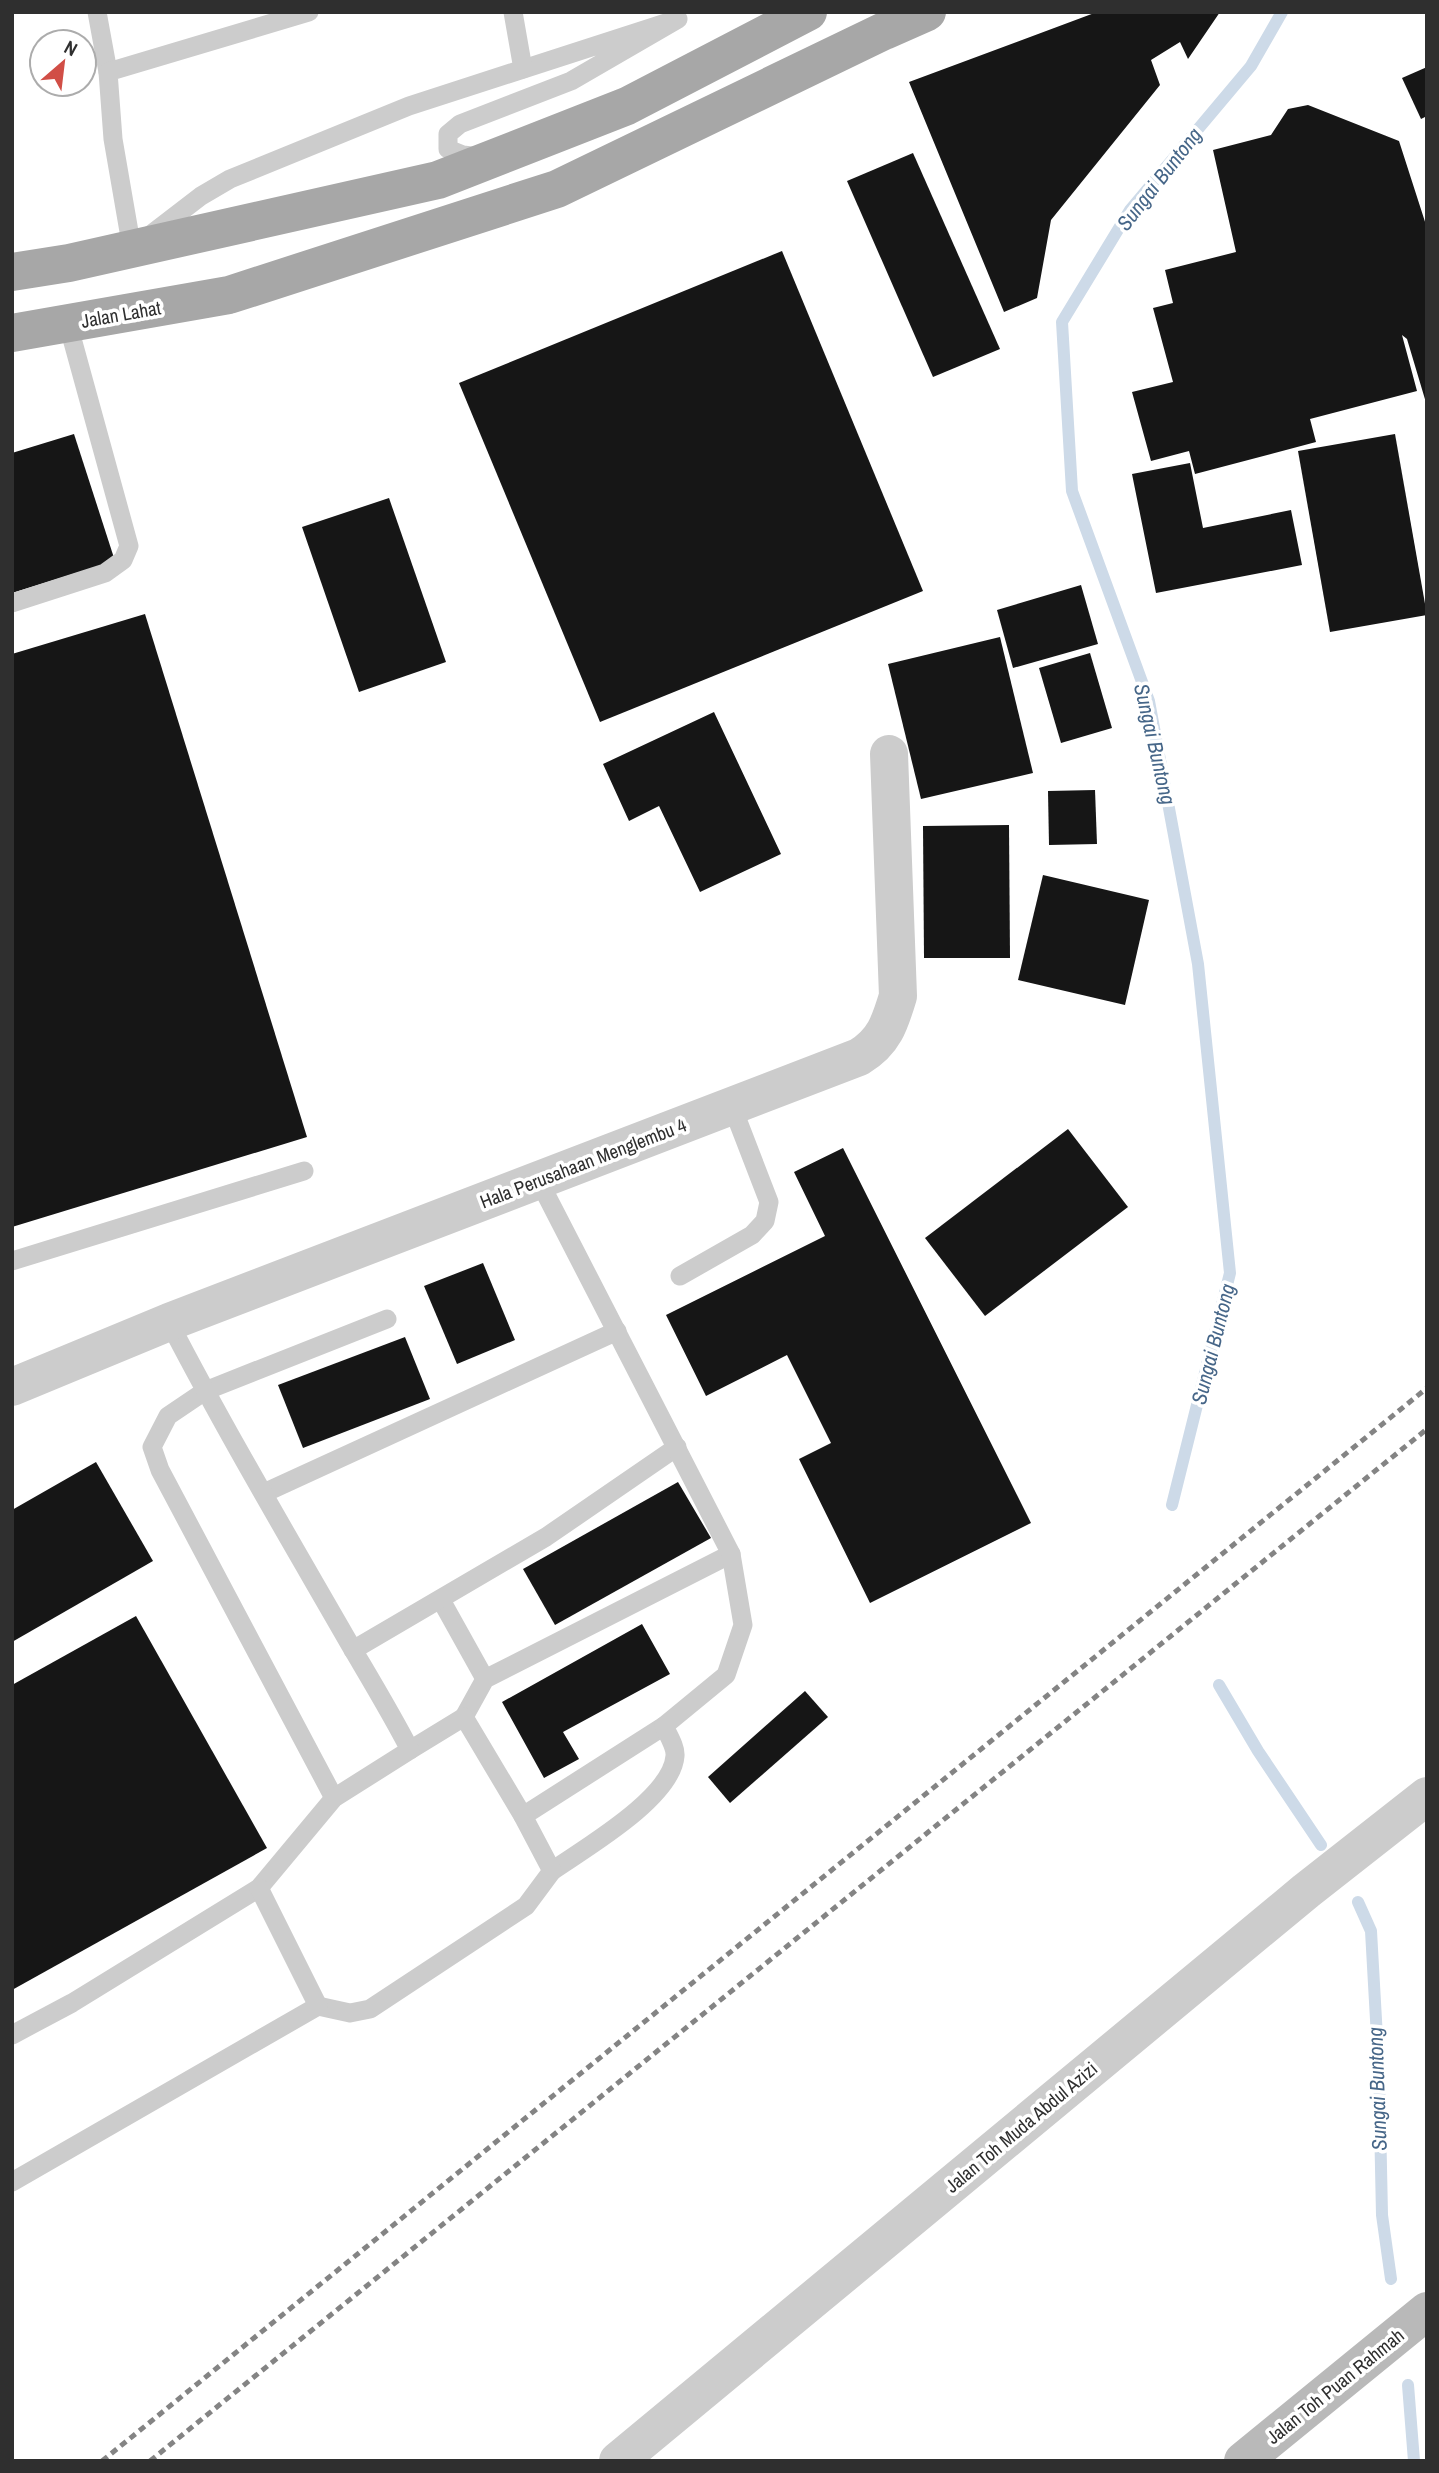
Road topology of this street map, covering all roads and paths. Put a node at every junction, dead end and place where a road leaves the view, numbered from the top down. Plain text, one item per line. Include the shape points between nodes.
1 (97, 12) edge
2 (309, 12) edge
3 (513, 12) edge
4 (808, 12) edge
5 (927, 12) edge
6 (684, 15) edge
7 (523, 69) junction
8 (108, 72) junction
9 (494, 158) junction
10 (132, 249) junction
11 (12, 272) edge
12 (68, 324) junction
13 (12, 333) edge
14 (12, 603) edge
15 (889, 754) dead end
16 (732, 1106) junction
17 (304, 1171) dead end
18 (539, 1181) junction
19 (12, 1261) edge
20 (680, 1276) dead end
21 (387, 1319) dead end
22 (169, 1322) junction
23 (617, 1331) junction
24 (12, 1387) edge
25 (205, 1391) junction
26 (677, 1447) junction
27 (264, 1493) junction
28 (731, 1554) junction
29 (441, 1600) junction
30 (354, 1650) junction
31 (485, 1679) junction
32 (464, 1717) junction
33 (664, 1726) junction
34 (410, 1750) junction
35 (1427, 1796) edge
36 (334, 1798) junction
37 (523, 1816) junction
38 (552, 1871) junction
39 (259, 1888) junction
40 (318, 2006) junction
41 (12, 2035) edge
42 (12, 2182) edge
43 (1427, 2311) edge
44 (618, 2461) edge
45 (1243, 2461) edge

1 - 8 lane
2 - 8 lane
3 - 7 lane
4 - 9 main road via 627,106
5 - 12 main road, Jalan Lahat via 558,189 229,295
6 - 7 lane
6 - 9 lane via 571,81 460,124 448,134 448,149
7 - 10 lane via 409,106 230,179
8 - 10 lane via 113,139
9 - 10 main road via 438,180
10 - 11 main road
12 - 13 main road, Jalan Lahat
12 - 14 lane via 129,546 123,561 105,573
15 - 16 street, Hala Perusahaan Menglembu 4 via 898,996 889,1024 873,1049 859,1057
16 - 18 street, Hala Perusahaan Menglembu 4
16 - 20 lane via 769,1202 765,1221 752,1235
17 - 19 lane
18 - 22 street, Hala Perusahaan Menglembu 4
18 - 23 lane
21 - 25 lane
22 - 24 street, Hala Perusahaan Menglembu 4
22 - 25 lane
23 - 26 lane
23 - 27 lane
25 - 27 lane
25 - 36 lane via 169,1416 152,1447
26 - 28 lane
26 - 29 lane
27 - 30 lane
28 - 31 lane
28 - 33 lane via 743,1625 726,1675
29 - 30 lane
29 - 31 lane
30 - 34 lane
31 - 32 lane
32 - 34 lane
32 - 37 lane
33 - 37 lane
33 - 38 lane via 676,1753 663,1785 643,1807
34 - 36 lane
35 - 44 street, Jalan Toh Muda Abdul Azizi
36 - 39 lane
37 - 38 lane
38 - 40 lane via 526,1906 370,2009 350,2013
39 - 40 lane
39 - 41 lane
40 - 42 lane
43 - 45 street, Jalan Toh Puan Rahmah

